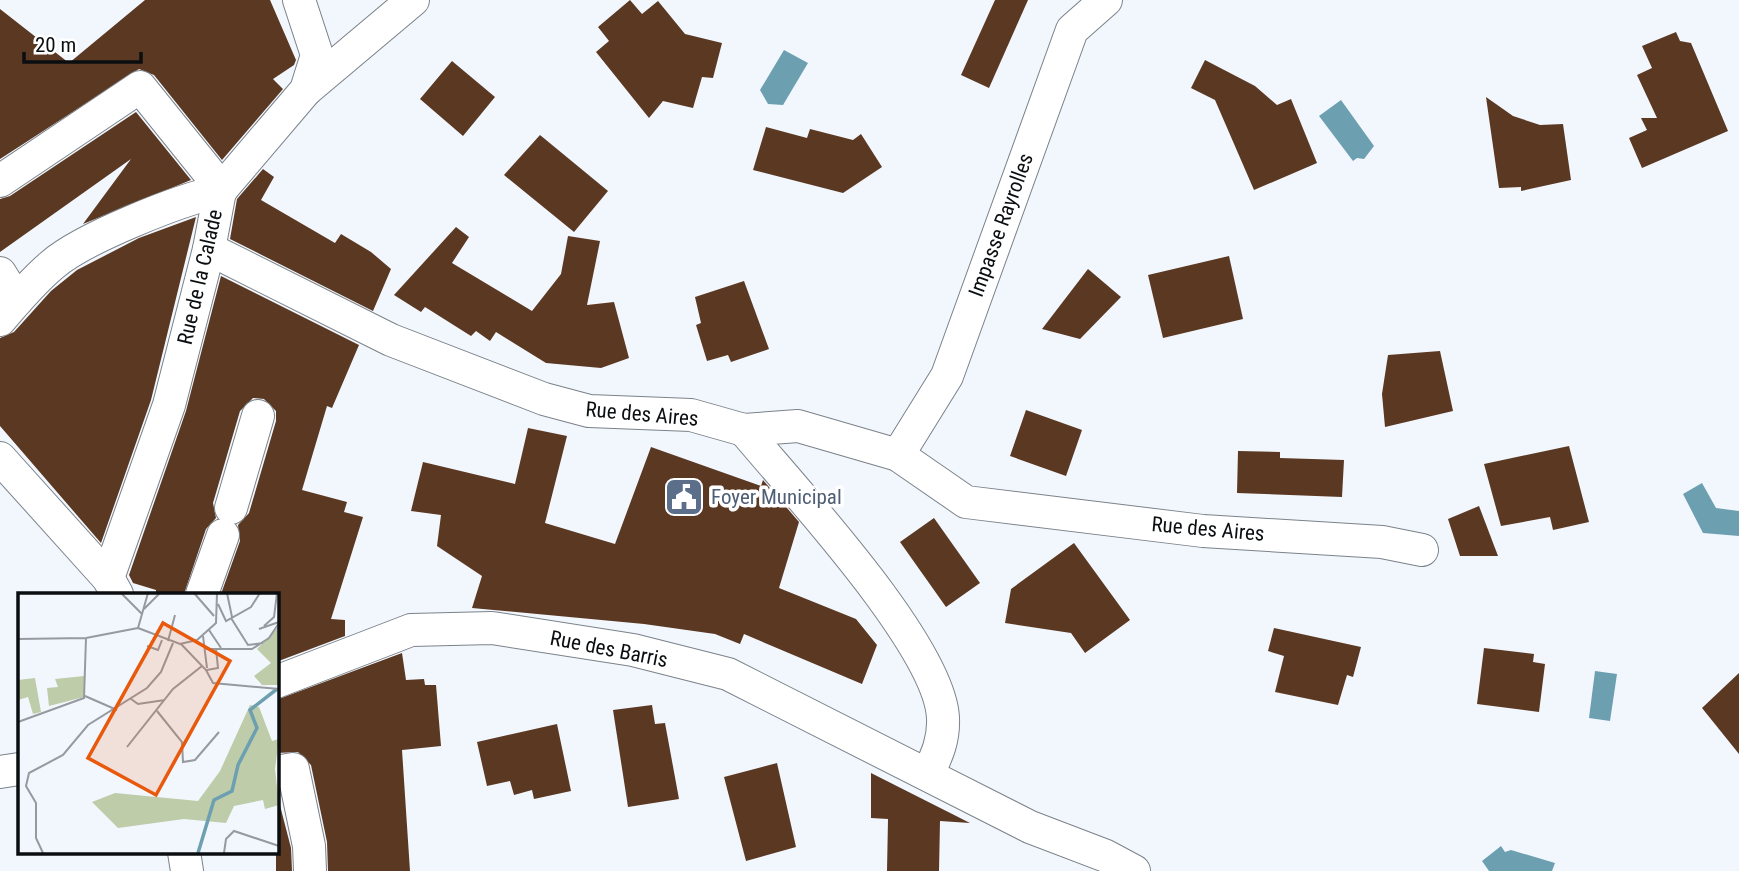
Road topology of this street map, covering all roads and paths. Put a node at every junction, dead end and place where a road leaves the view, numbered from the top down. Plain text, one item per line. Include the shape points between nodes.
1 (299, 0) edge
2 (413, 0) edge
3 (1106, 0) edge
4 (306, 90) junction
5 (0, 181) edge
6 (221, 190) junction
7 (209, 249) junction
8 (0, 273) edge
9 (8, 310) edge
10 (258, 416) dead end
11 (744, 430) junction
12 (898, 455) junction
13 (0, 458) edge
14 (1422, 551) dead end
15 (113, 586) edge
16 (202, 593) edge
17 (278, 681) edge
18 (18, 769) edge
19 (0, 772) edge
20 (278, 772) edge
21 (928, 774) junction
22 (1105, 864) edge
23 (310, 871) edge
24 (1134, 871) edge

1 - 4 street, Rue de la Calade via 317,55
2 - 4 street
3 - 12 street, Impasse Rayrolles via 1073,30 947,376
4 - 6 street, Rue de la Calade
5 - 6 street via 140,87
6 - 7 street, Rue de la Calade
6 - 9 street via 190,198 100,237 54,263
7 - 11 street, Rue des Aires via 391,340 544,399 589,411 691,415
7 - 15 street, Rue de la Calade via 169,405
8 - 9 street
10 - 16 street
11 - 12 street, Rue des Aires via 798,426
11 - 21 street via 879,593 932,674 943,716 942,745
12 - 14 street, Rue des Aires via 966,502 1203,531 1382,542
13 - 15 street
17 - 21 street, Rue des Barris via 411,630 492,628 633,650 729,674
18 - 19 street
20 - 23 street via 293,769
21 - 22 street, Rue des Barris
22 - 24 street, Rue des Barris

